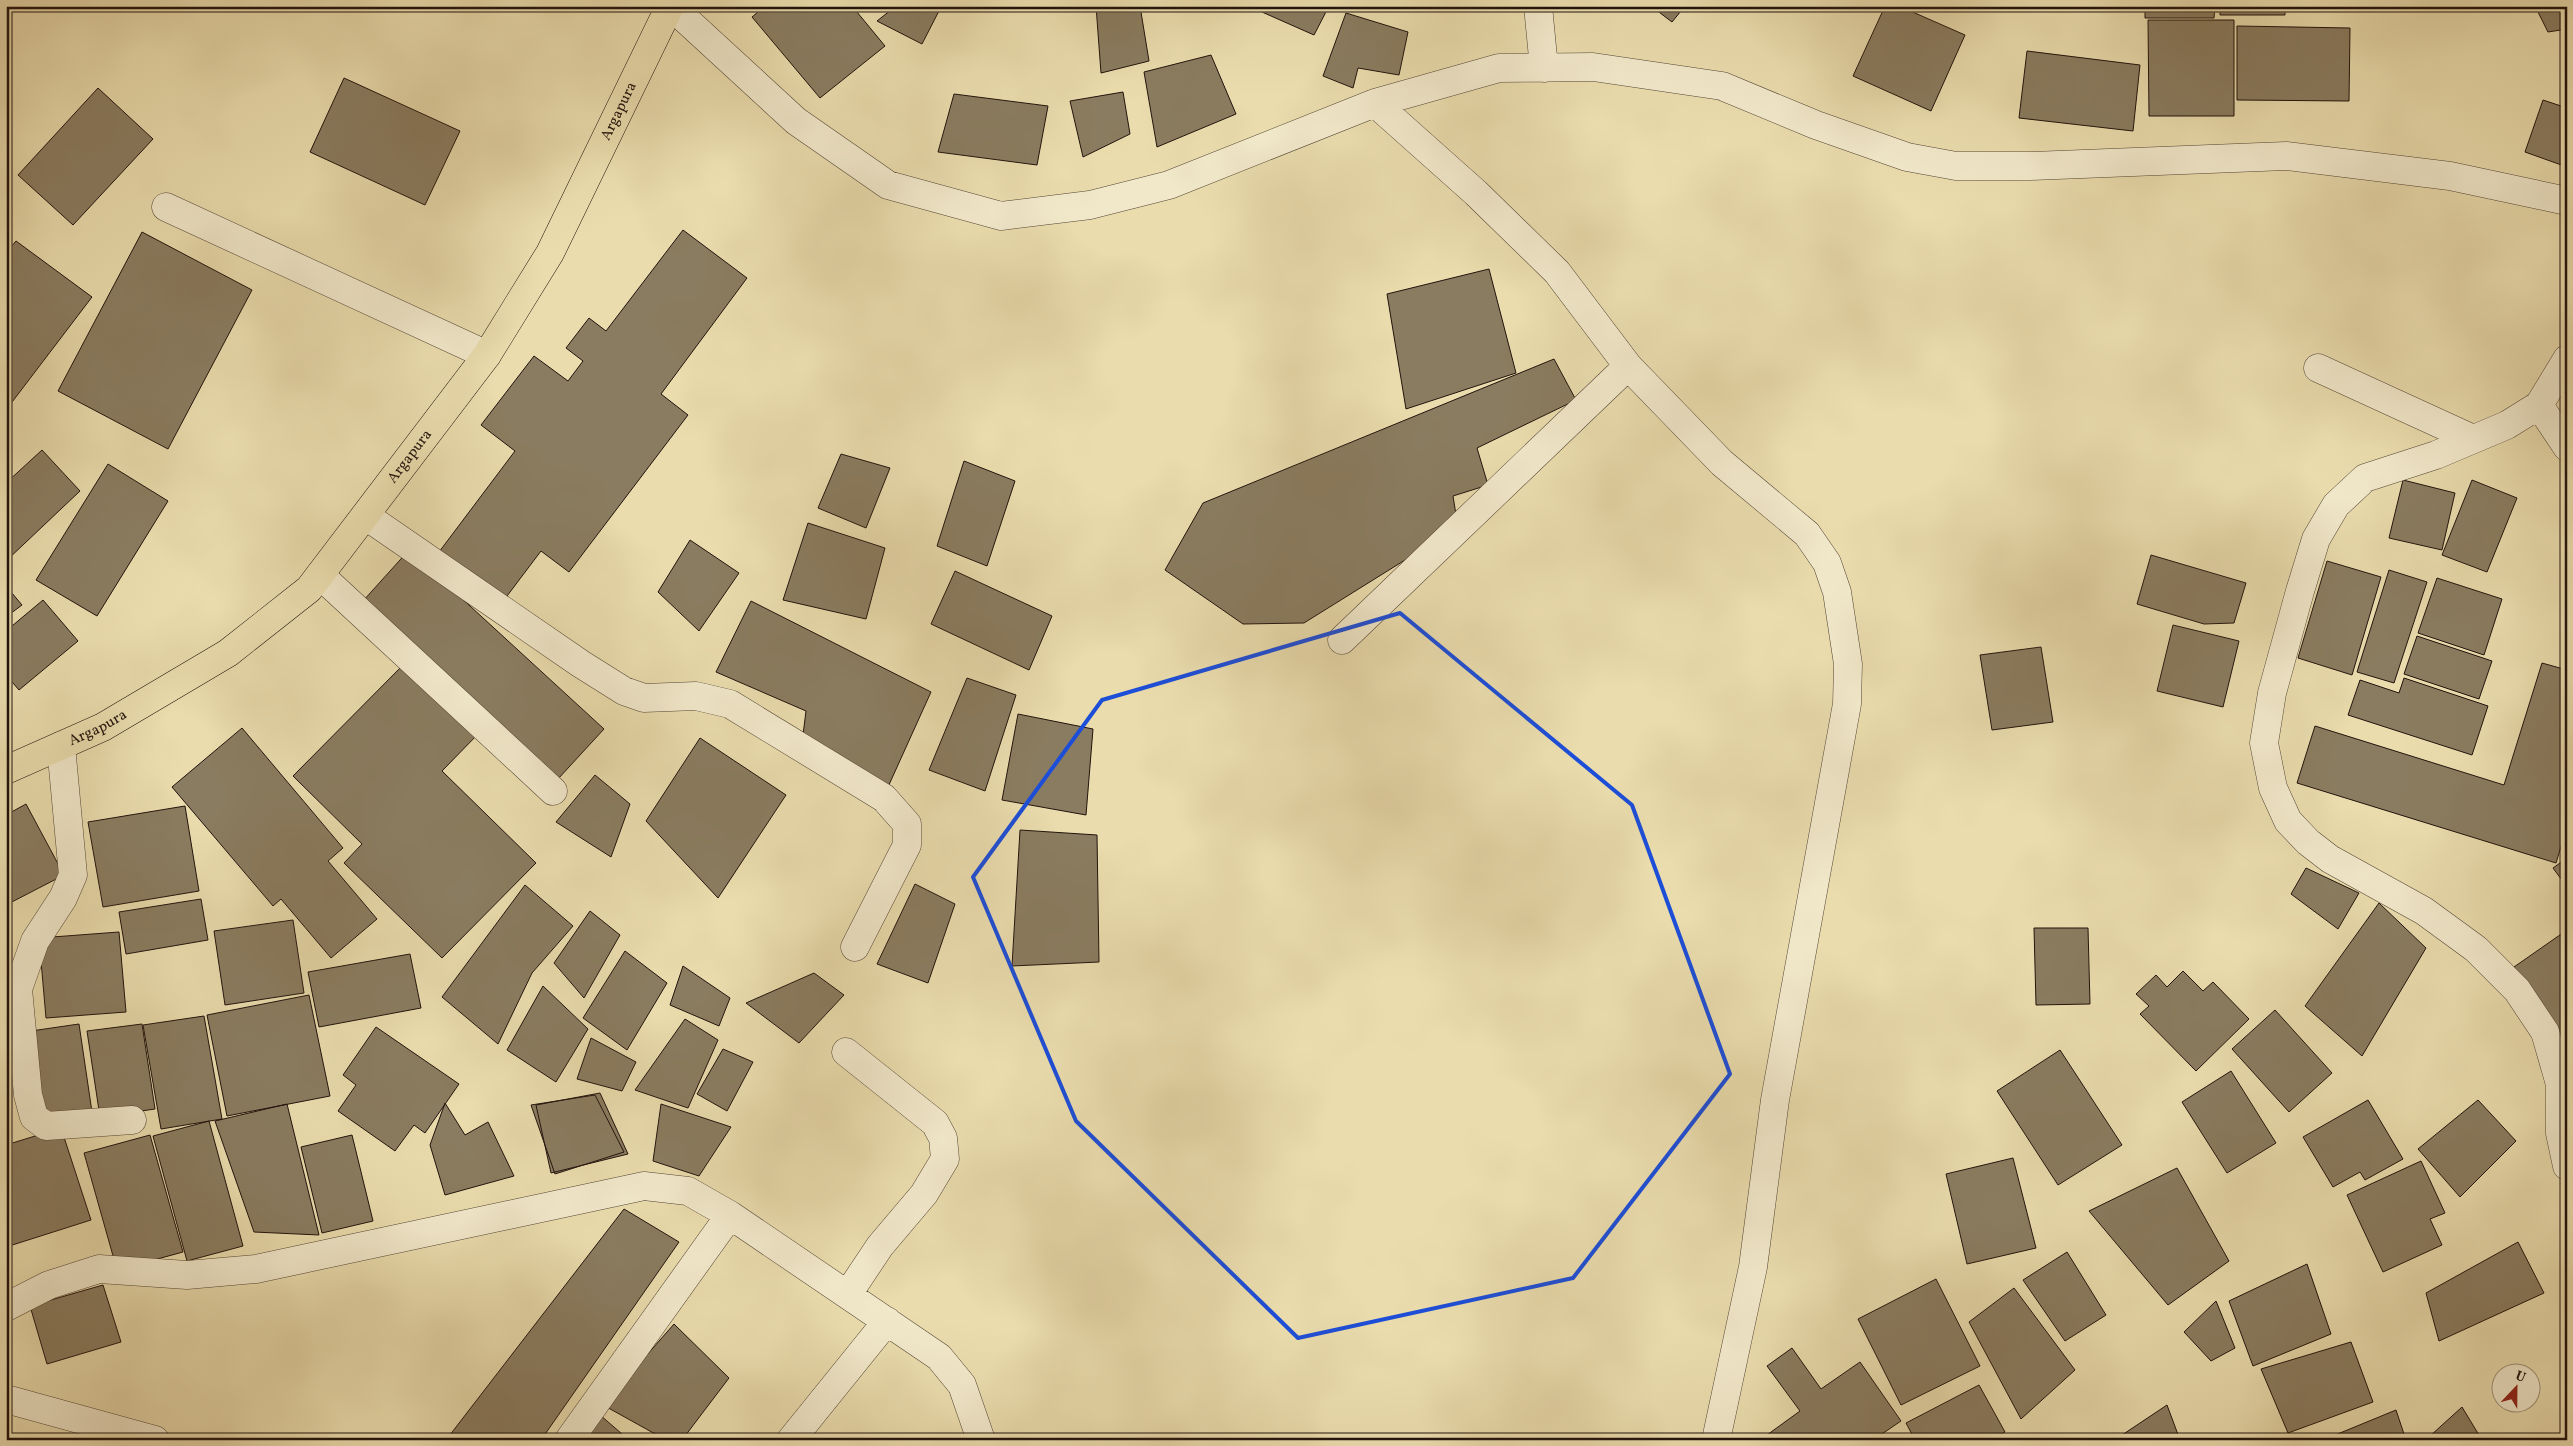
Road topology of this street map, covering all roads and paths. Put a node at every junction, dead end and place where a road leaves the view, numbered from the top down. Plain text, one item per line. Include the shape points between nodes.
1 (670, 6) edge
2 (1538, 6) edge
3 (1544, 68) junction
4 (1375, 103) junction
5 (2567, 201) edge
6 (166, 207) dead end
7 (487, 355) junction
8 (2567, 359) edge
9 (1628, 366) junction
10 (2318, 368) dead end
11 (2539, 405) junction
12 (2473, 440) junction
13 (2567, 447) edge
14 (366, 516) junction
15 (320, 575) junction
16 (1342, 640) dead end
17 (61, 746) junction
18 (6, 770) edge
19 (552, 791) dead end
20 (855, 947) dead end
21 (846, 1052) dead end
22 (132, 1120) dead end
23 (2567, 1166) edge
24 (730, 1215) junction
25 (848, 1294) junction
26 (6, 1307) edge
27 (886, 1321) junction
28 (6, 1399) edge
29 (155, 1440) edge
30 (569, 1440) edge
31 (792, 1440) edge
32 (981, 1440) edge
33 (1716, 1440) edge

1 - 4 street via 796,120 888,186 1001,216 1090,205 1169,185
1 - 7 highway, Argapura via 550,253
2 - 3 street
3 - 4 street via 1499,68
3 - 5 street via 1593,67 1722,86 1816,125 1907,157 1956,166 2286,156 2450,176
4 - 9 street via 1558,272
6 - 7 street
7 - 14 highway, Argapura
8 - 11 street
9 - 16 street
9 - 33 street via 1722,463 1807,534 1827,563 1837,592 1848,664 1847,704 1775,1100 1753,1267
10 - 12 street
11 - 12 street via 2507,425
11 - 13 street
12 - 23 street via 2365,478 2336,504 2316,539 2300,591 2272,693 2264,743 2273,788 2288,822 2308,842 2330,859 2424,911 2476,949 2517,990 2545,1032 2560,1084 2560,1133
14 - 15 highway, Argapura
14 - 20 street via 624,691 644,698 696,696 730,704 884,798 907,824 907,845
15 - 17 highway, Argapura via 309,589 228,653 103,727
15 - 19 street
17 - 18 highway, Argapura
17 - 22 street via 73,875 64,898 35,941 18,989 28,1095 34,1117 46,1126
21 - 25 street via 935,1123 943,1138 945,1159 924,1194 885,1240
24 - 25 street
24 - 26 street via 688,1192 644,1186 256,1269 187,1275 99,1269 49,1285
24 - 30 street
25 - 27 street
27 - 31 street
27 - 32 street via 939,1357 962,1385
28 - 29 street

